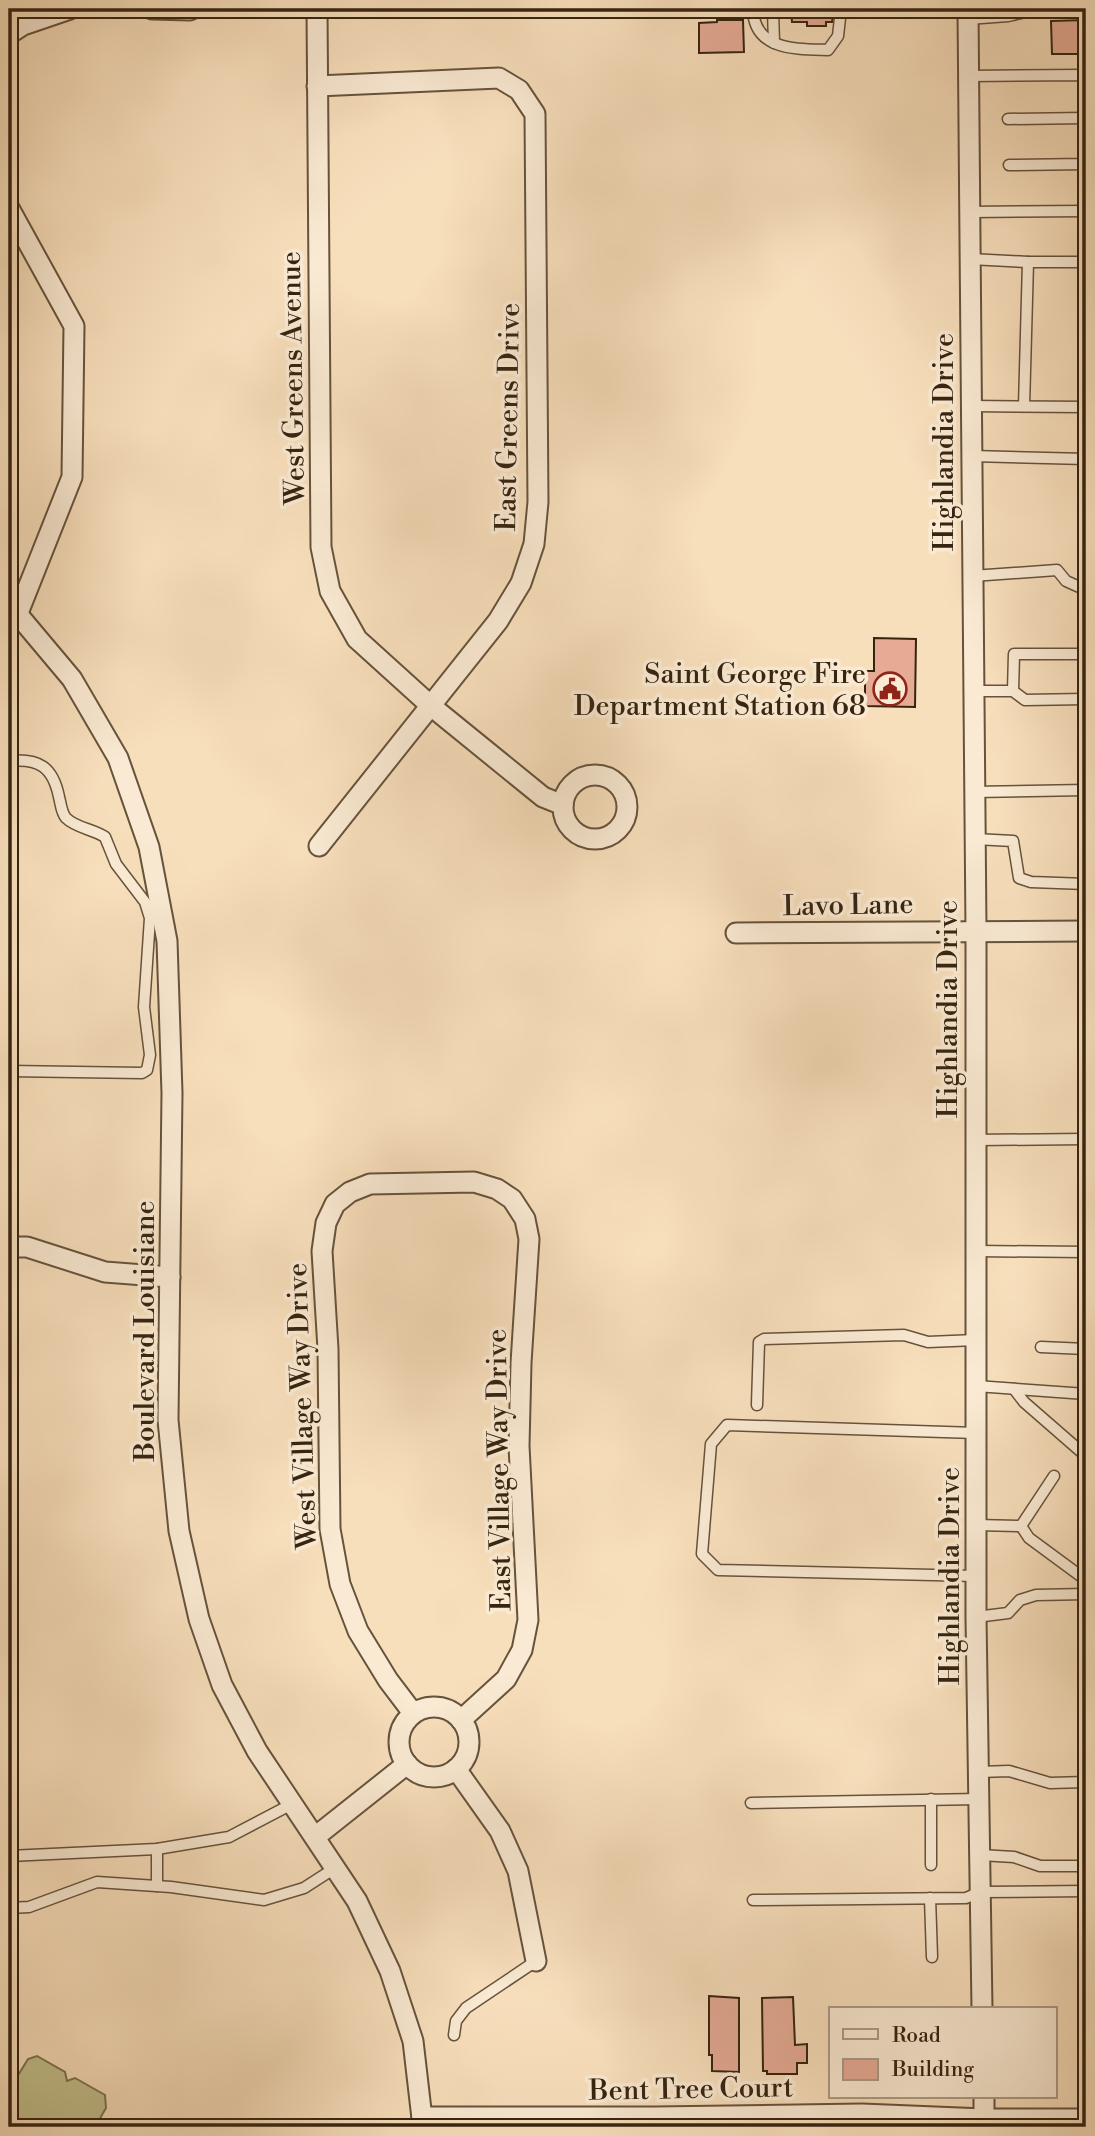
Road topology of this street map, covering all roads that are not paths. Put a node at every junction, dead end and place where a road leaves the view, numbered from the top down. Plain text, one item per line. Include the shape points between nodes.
1 (70, 9) edge
2 (152, 9) edge
3 (317, 9) edge
4 (753, 9) edge
5 (841, 9) edge
6 (1039, 9) edge
7 (1060, 9) edge
8 (190, 10) edge
9 (773, 10) edge
10 (1028, 11) edge
11 (1007, 13) edge
12 (1086, 13) edge
13 (968, 14) edge
14 (9, 34) edge
15 (774, 43) junction
16 (968, 76) junction
17 (317, 86) junction
18 (1085, 118) edge
19 (1008, 119) dead end
20 (1086, 164) edge
21 (1009, 165) dead end
22 (9, 208) edge
23 (1086, 211) edge
24 (970, 212) junction
25 (970, 259) junction
26 (1028, 262) junction
27 (1086, 262) edge
28 (971, 406) junction
29 (1024, 406) junction
30 (1086, 407) edge
31 (972, 457) junction
32 (1086, 458) edge
33 (972, 576) junction
34 (1086, 590) edge
35 (14, 609) edge
36 (1086, 654) edge
37 (974, 691) junction
38 (1013, 691) junction
39 (1086, 699) edge
40 (431, 706) junction
41 (9, 761) edge
42 (1086, 790) edge
43 (974, 792) junction
44 (563, 805) dead end
45 (975, 839) junction
46 (319, 846) dead end
47 (1086, 884) edge
48 (975, 930) junction
49 (1086, 931) edge
50 (736, 933) dead end
51 (9, 1071) edge
52 (1086, 1139) edge
53 (976, 1140) junction
54 (512, 1199) joint
55 (9, 1247) edge
56 (976, 1251) junction
57 (1086, 1252) edge
58 (170, 1277) junction
59 (976, 1340) junction
60 (1041, 1347) dead end
61 (1086, 1349) edge
62 (976, 1386) junction
63 (1014, 1389) junction
64 (1086, 1394) edge
65 (757, 1405) dead end
66 (976, 1433) junction
67 (1086, 1456) edge
68 (1054, 1476) dead end
69 (976, 1525) junction
70 (1021, 1526) junction
71 (976, 1576) junction
72 (1086, 1580) edge
73 (1086, 1594) edge
74 (976, 1617) junction
75 (413, 1713) junction
76 (461, 1720) junction
77 (407, 1764) junction
78 (456, 1769) junction
79 (979, 1772) junction
80 (1086, 1782) edge
81 (979, 1799) junction
82 (931, 1800) junction
83 (751, 1803) dead end
84 (292, 1804) junction
85 (315, 1837) junction
86 (157, 1849) junction
87 (980, 1855) junction
88 (9, 1856) edge
89 (931, 1865) dead end
90 (1086, 1866) edge
91 (335, 1868) junction
92 (157, 1886) junction
93 (1086, 1891) edge
94 (980, 1892) junction
95 (930, 1898) junction
96 (753, 1900) dead end
97 (9, 1908) edge
98 (932, 1957) dead end
99 (536, 1961) joint
100 (982, 2007) edge
101 (454, 2035) dead end
102 (983, 2098) edge
103 (1086, 2119) edge
104 (866, 2121) edge
105 (974, 2121) edge
106 (423, 2122) edge

1 - 14 street
2 - 8 street
3 - 17 street, West Greens Avenue
4 - 15 lane via 762,35
5 - 15 lane via 838,36 828,50 790,50
6 - 10 lane
7 - 12 lane
9 - 15 lane
10 - 11 lane
11 - 13 lane
13 - 16 street, Highlandia Drive
16 - 18 lane via 1085,75
16 - 24 street, Highlandia Drive
17 - 40 street, West Greens Avenue via 321,547 330,591 357,639
17 - 40 street, East Greens Drive via 499,78 519,90 535,114 538,502 534,544 521,583 498,621
18 - 19 lane
18 - 20 lane
20 - 21 lane
22 - 35 street via 74,326 72,477
23 - 24 lane
24 - 25 street, Highlandia Drive
25 - 26 lane
25 - 28 street, Highlandia Drive
26 - 27 lane
26 - 29 lane
28 - 29 lane
28 - 31 street, Highlandia Drive
29 - 30 lane
31 - 32 lane
31 - 33 street, Highlandia Drive
33 - 34 lane via 1057,570 1066,581
33 - 37 street, Highlandia Drive
35 - 58 street, Boulevard Louisiane via 72,679 118,758 149,847 167,941 172,1093
36 - 38 lane via 1014,654
37 - 38 lane
37 - 43 street, Highlandia Drive
38 - 39 lane via 1025,700
40 - 44 street, West Greens Avenue via 543,797
40 - 46 street, East Greens Drive
41 - 51 lane via 26,759 44,766 67,819 105,837 116,864 145,902 150,931 144,1007 150,1055 147,1070
42 - 43 lane
43 - 45 street, Highlandia Drive
45 - 47 lane via 1013,841 1019,878
45 - 48 street, Highlandia Drive
48 - 49 street, Lavo Lane
48 - 50 street, Lavo Lane
48 - 53 street, Highlandia Drive
52 - 53 lane
53 - 56 street, Highlandia Drive
54 - 75 street, West Village Way Drive via 474,1182 370,1184 335,1204 326,1223 322,1251 330,1529 340,1584 358,1631
54 - 76 street, East Village Way Drive via 525,1219 529,1239 519,1446 528,1620 522,1650 506,1679
55 - 58 street via 27,1247 105,1272
56 - 57 lane
56 - 59 street, Highlandia Drive
58 - 84 street, Boulevard Louisiane via 168,1420 179,1531 196,1606 222,1685
59 - 62 street, Highlandia Drive
59 - 65 lane via 928,1342 904,1335 764,1339 759,1342
60 - 61 lane
62 - 63 lane
62 - 66 street, Highlandia Drive
63 - 64 lane
63 - 67 lane
66 - 69 street, Highlandia Drive
66 - 71 lane via 727,1425 711,1444 702,1554 718,1570
68 - 70 lane
69 - 70 lane
69 - 71 street, Highlandia Drive
70 - 72 lane via 1029,1538
71 - 74 street, Highlandia Drive
73 - 74 lane via 1036,1595 1020,1600 1008,1613
74 - 79 street, Highlandia Drive
75 - 76 street via 438,1707
75 - 77 street via 399,1740
76 - 78 street via 469,1746
77 - 78 street via 432,1777
77 - 85 street
78 - 99 street via 500,1831 517,1871
79 - 80 lane via 1009,1771 1050,1783
79 - 81 street, Highlandia Drive
81 - 82 lane
81 - 87 street, Highlandia Drive
82 - 83 lane
82 - 89 lane
84 - 85 street, Boulevard Louisiane
84 - 86 lane via 229,1836
85 - 91 street, Boulevard Louisiane
86 - 88 lane
86 - 92 lane
87 - 90 lane via 1014,1857 1040,1866
87 - 94 street, Highlandia Drive
91 - 92 lane via 304,1888 264,1900
91 - 106 street, Boulevard Louisiane via 357,1901 390,1971 413,2041
92 - 97 lane via 97,1882 29,1907
93 - 94 lane
94 - 95 lane via 966,1898
94 - 100 street, Highlandia Drive
95 - 96 lane
95 - 98 lane
99 - 101 lane via 466,2008 456,2021
102 - 105 street
103 - 105 street, Bent Tree Court
104 - 105 street, Bent Tree Court
104 - 106 street, Bent Tree Court via 655,2117

